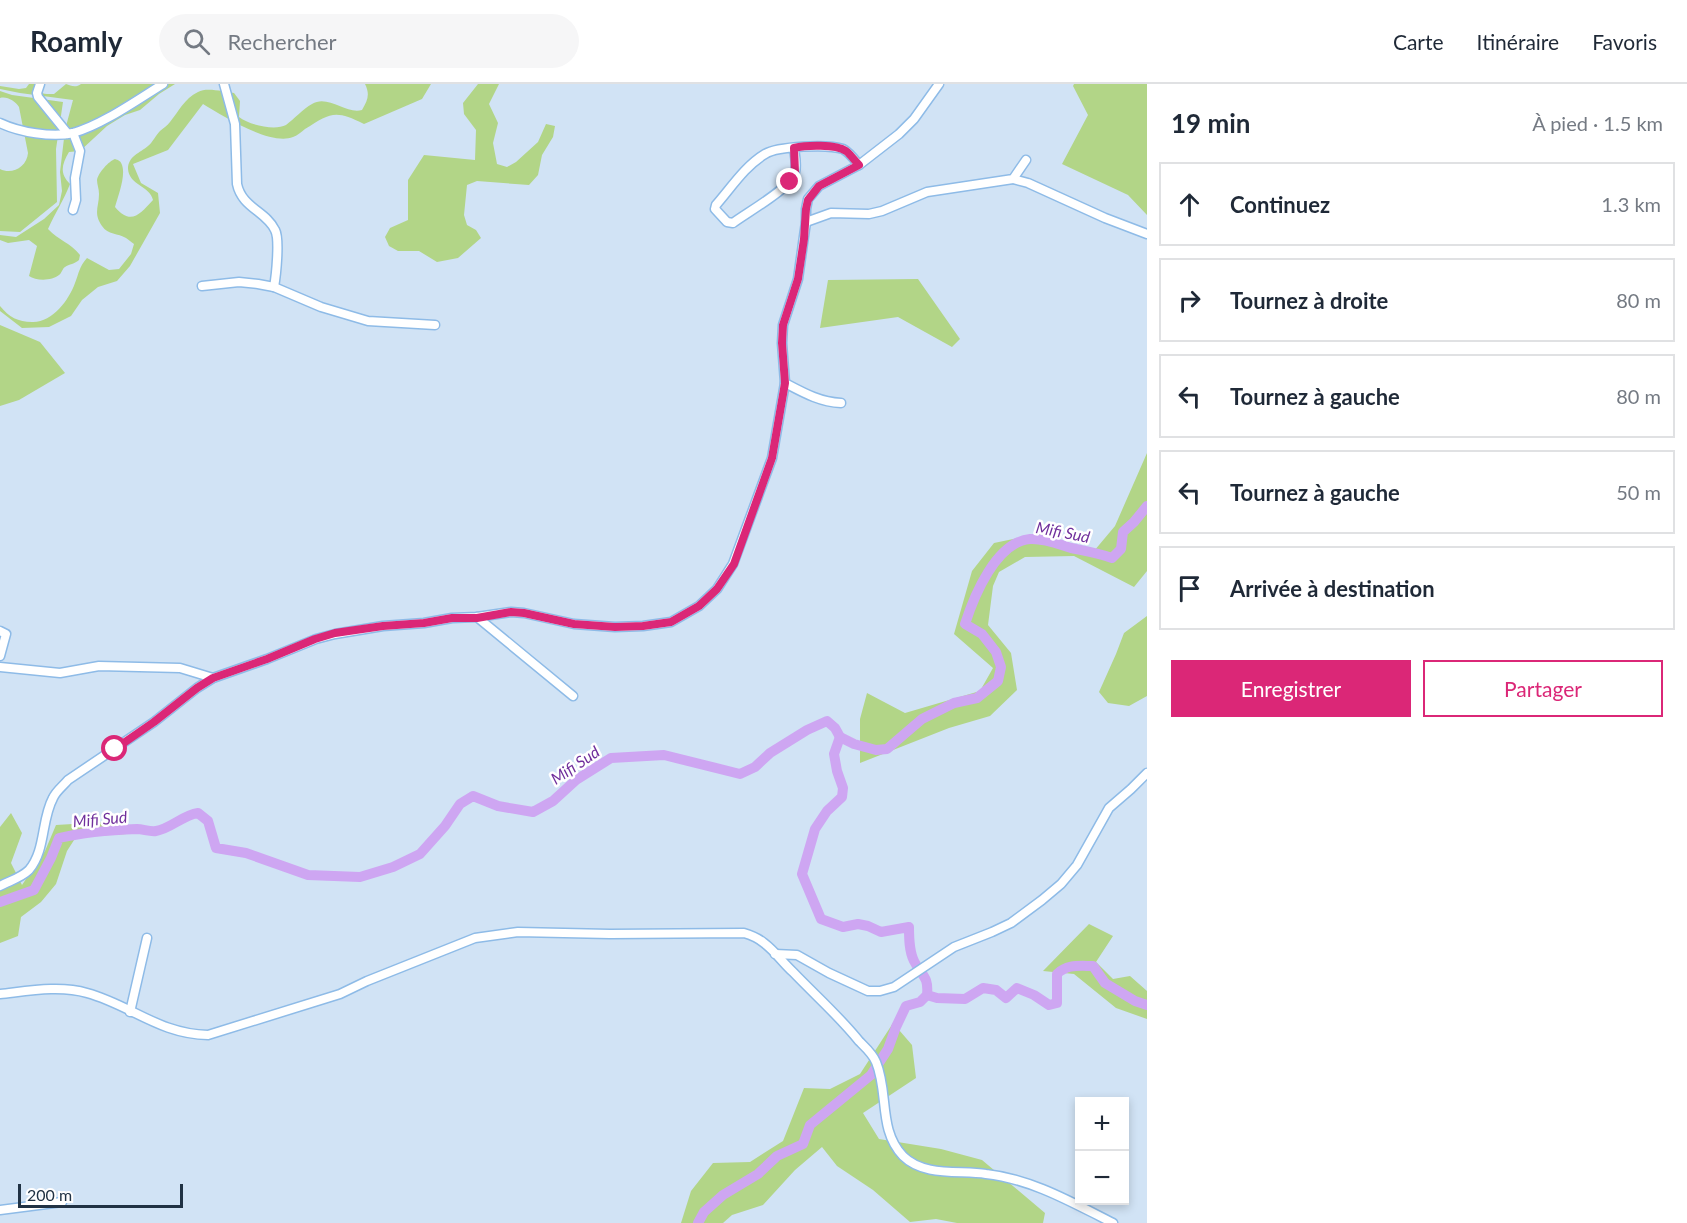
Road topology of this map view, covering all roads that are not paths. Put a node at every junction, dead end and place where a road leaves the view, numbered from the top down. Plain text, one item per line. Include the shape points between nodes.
1 (40, 84) edge
2 (163, 84) edge
3 (224, 84) edge
4 (939, 84) edge
5 (1, 124) edge
6 (70, 133) junction
7 (794, 148) junction
8 (1026, 160) dead end
9 (859, 165) junction
10 (1013, 179) junction
11 (73, 210) dead end
12 (806, 222) junction
13 (1147, 234) edge
14 (202, 286) dead end
15 (274, 287) junction
16 (435, 325) dead end
17 (785, 383) junction
18 (842, 403) dead end
19 (477, 618) junction
20 (0, 631) edge
21 (0, 656) edge
22 (0, 667) edge
23 (213, 678) junction
24 (573, 696) dead end
25 (1147, 773) edge
26 (0, 886) edge
27 (147, 938) dead end
28 (776, 954) junction
29 (0, 994) edge
30 (130, 1012) junction
31 (62, 1202) dead end
32 (0, 1210) edge
33 (1113, 1223) edge

1 - 6 street via 38,97
2 - 6 street via 129,106
3 - 15 street via 235,123 239,193 277,233
4 - 9 street via 899,134
5 - 6 street via 37,134
6 - 11 street via 80,151
7 - 7 street via 765,154 750,165 716,205 715,209 727,222 733,223 790,182 795,172
7 - 9 street via 845,150
8 - 10 street
9 - 12 street via 815,190 806,205
10 - 12 street via 927,192 882,212 831,213
10 - 13 street
12 - 17 street via 798,279 783,325
14 - 15 street via 239,282
15 - 16 street via 368,321
17 - 18 street via 813,398
17 - 19 street via 772,458 744,538 732,568 699,606 671,622 643,626 574,624 511,612
19 - 23 street via 335,633
19 - 24 street
20 - 21 street via 6,634
22 - 23 street via 49,673 99,666 180,668
23 - 26 street via 68,780 49,807 35,861 21,876
25 - 28 street via 1109,808 1077,865 1061,884 1011,923 954,946 894,987 868,991 797,956
27 - 30 street
28 - 30 street via 744,933 518,932 475,938 340,994 208,1035 176,1031
28 - 33 street via 848,1027 875,1061 881,1076 889,1135 904,1158 929,1170 986,1173 1014,1179 1064,1197
29 - 30 street via 60,989 84,992
31 - 32 street

